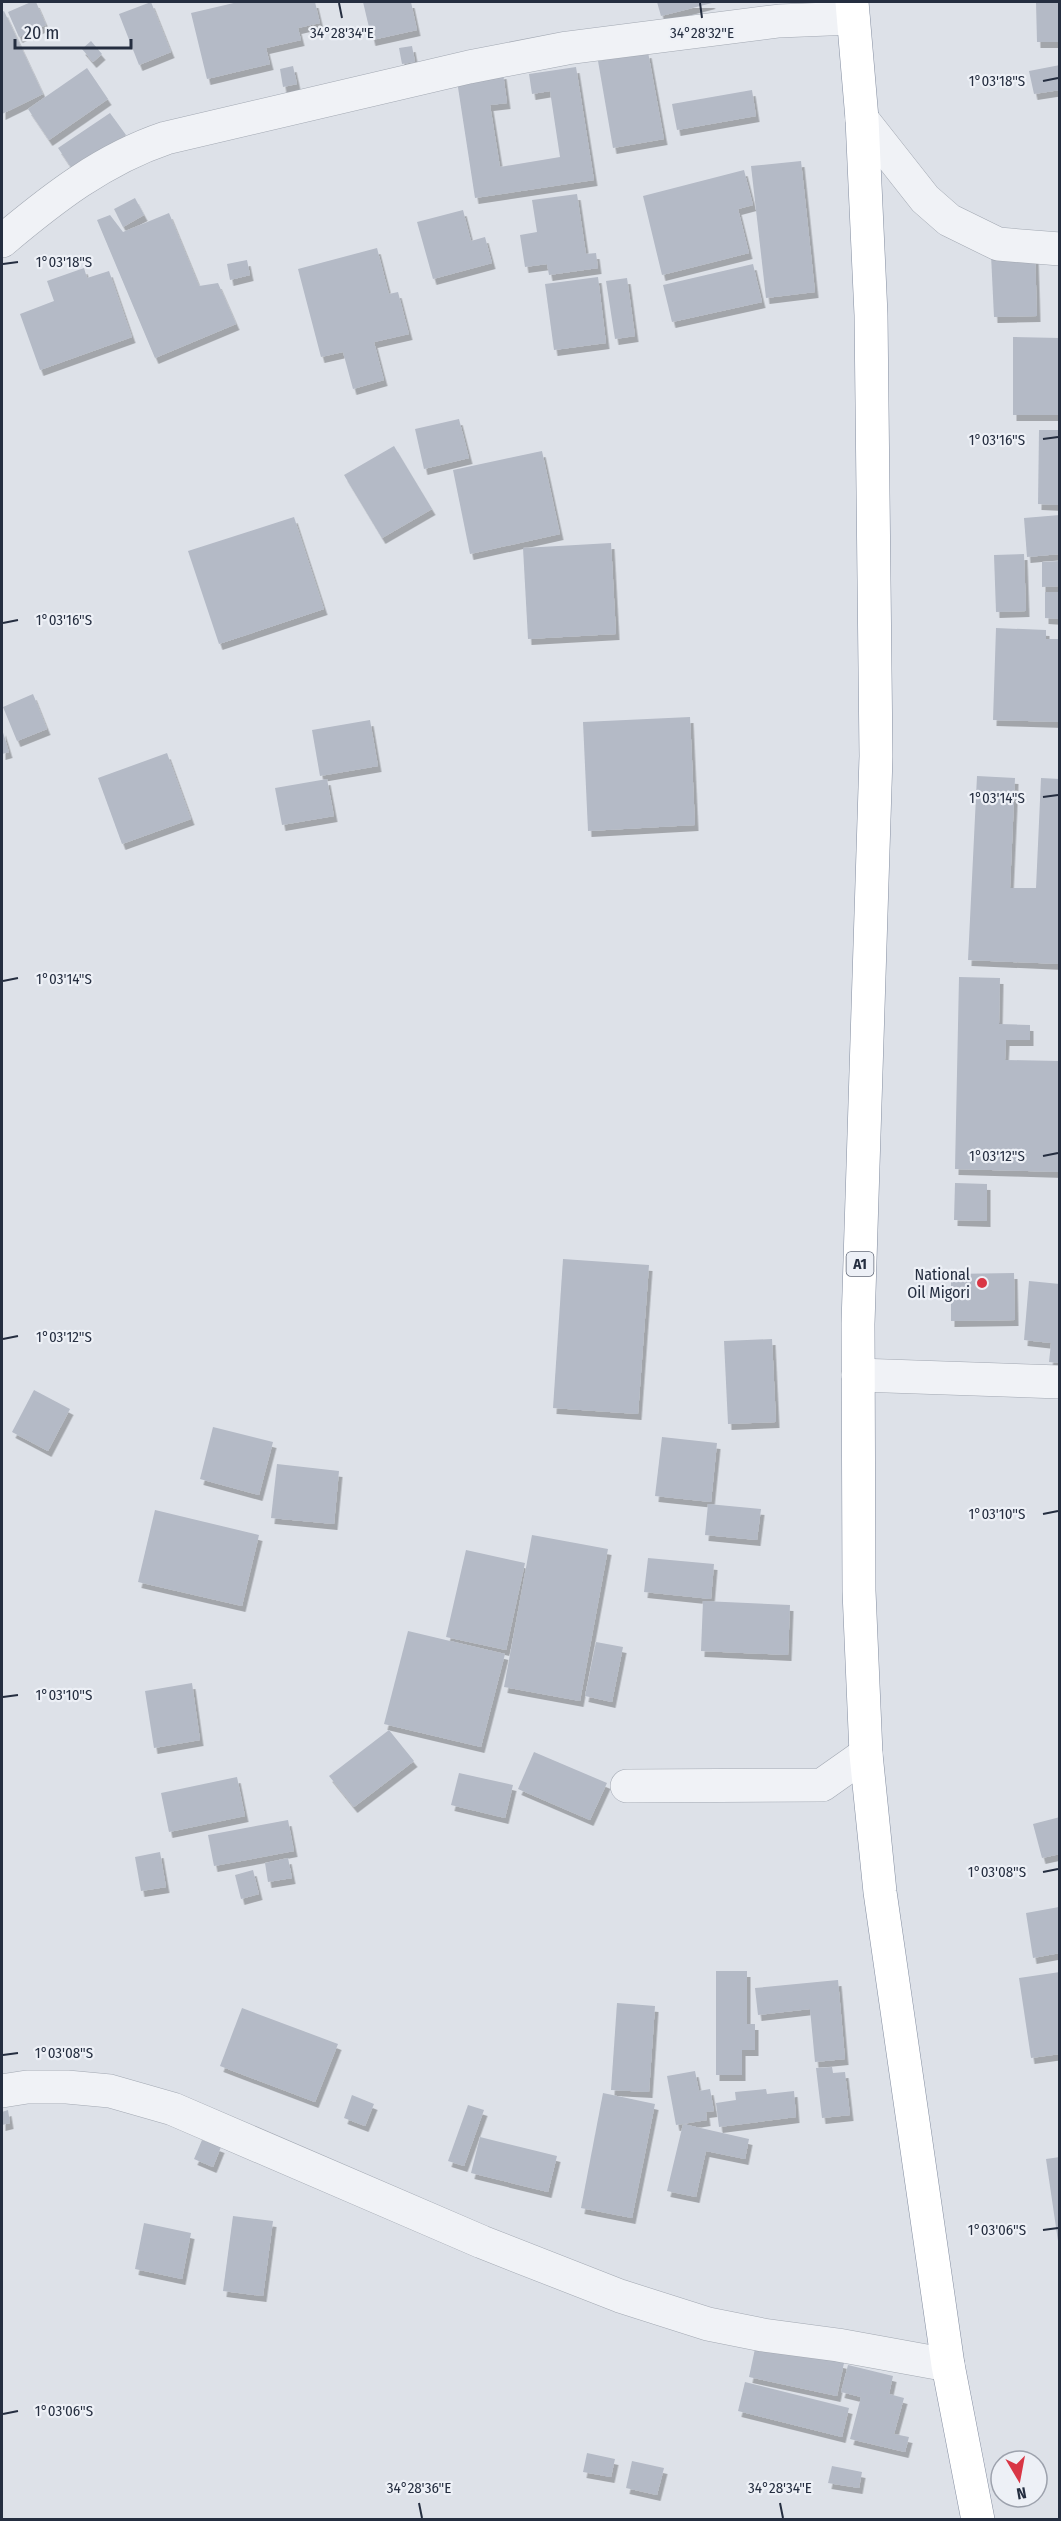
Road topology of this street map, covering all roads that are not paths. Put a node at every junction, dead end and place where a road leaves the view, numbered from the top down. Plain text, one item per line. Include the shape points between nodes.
1 (853, 10) edge
2 (862, 119) junction
3 (2, 241) edge
4 (1059, 249) edge
5 (858, 1375) junction
6 (1059, 1382) edge
7 (866, 1754) junction
8 (627, 1786) dead end
9 (2, 2091) edge
10 (948, 2365) junction
11 (978, 2520) edge

1 - 2 highway, A1
1 - 3 street via 567,48 166,138 131,152 64,190
2 - 4 street via 925,199 949,220 998,244
2 - 5 highway, A1 via 870,315 876,756
5 - 6 street
5 - 7 highway, A1 via 859,1591
7 - 8 street via 822,1785
7 - 10 highway, A1 via 880,1892
9 - 10 street via 67,2087 110,2091 142,2100 173,2109 482,2242 620,2296 708,2325
10 - 11 highway, A1

